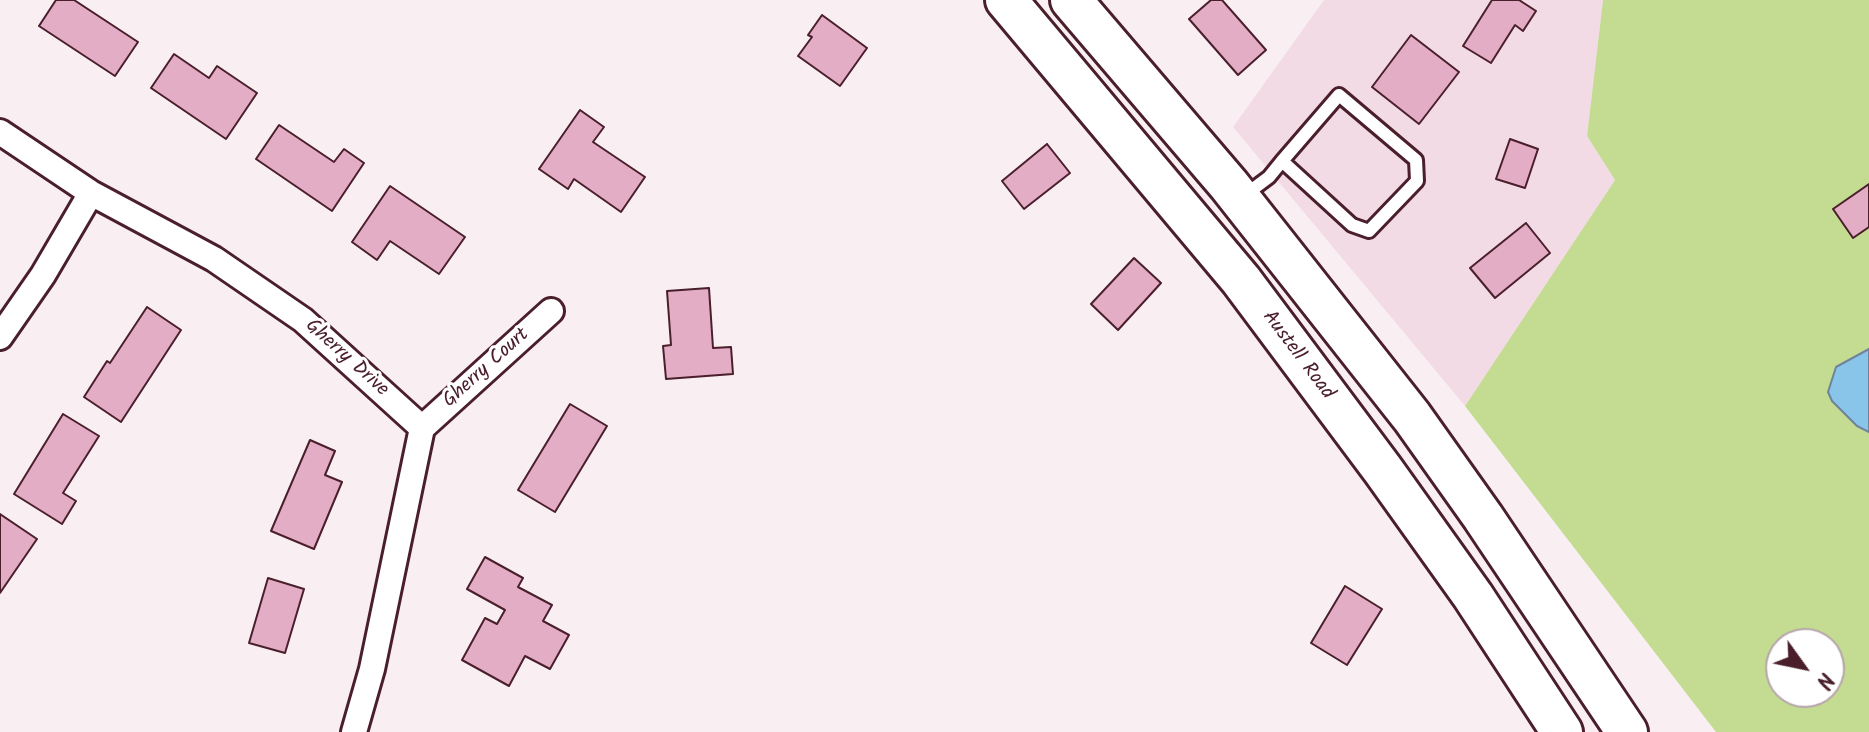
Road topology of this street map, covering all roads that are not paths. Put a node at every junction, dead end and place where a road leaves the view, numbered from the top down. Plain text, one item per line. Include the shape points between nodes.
1 (1006, 0) edge
2 (1071, 0) edge
3 (0, 132) edge
4 (1282, 161) junction
5 (91, 193) junction
6 (1240, 199) junction
7 (551, 311) dead end
8 (0, 337) edge
9 (422, 428) junction
10 (354, 732) edge
11 (1562, 732) edge
12 (1627, 732) edge

1 - 11 main road, Austell Road via 1241,280 1473,596
2 - 6 main road
3 - 5 street, Gherry Drive
4 - 4 lane via 1339,95 1416,160 1417,181 1369,231 1352,225
4 - 6 lane
5 - 8 street
5 - 9 street, Gherry Drive via 214,259 303,320
6 - 12 main road via 1412,417
7 - 9 street, Gherry Court
9 - 10 street

